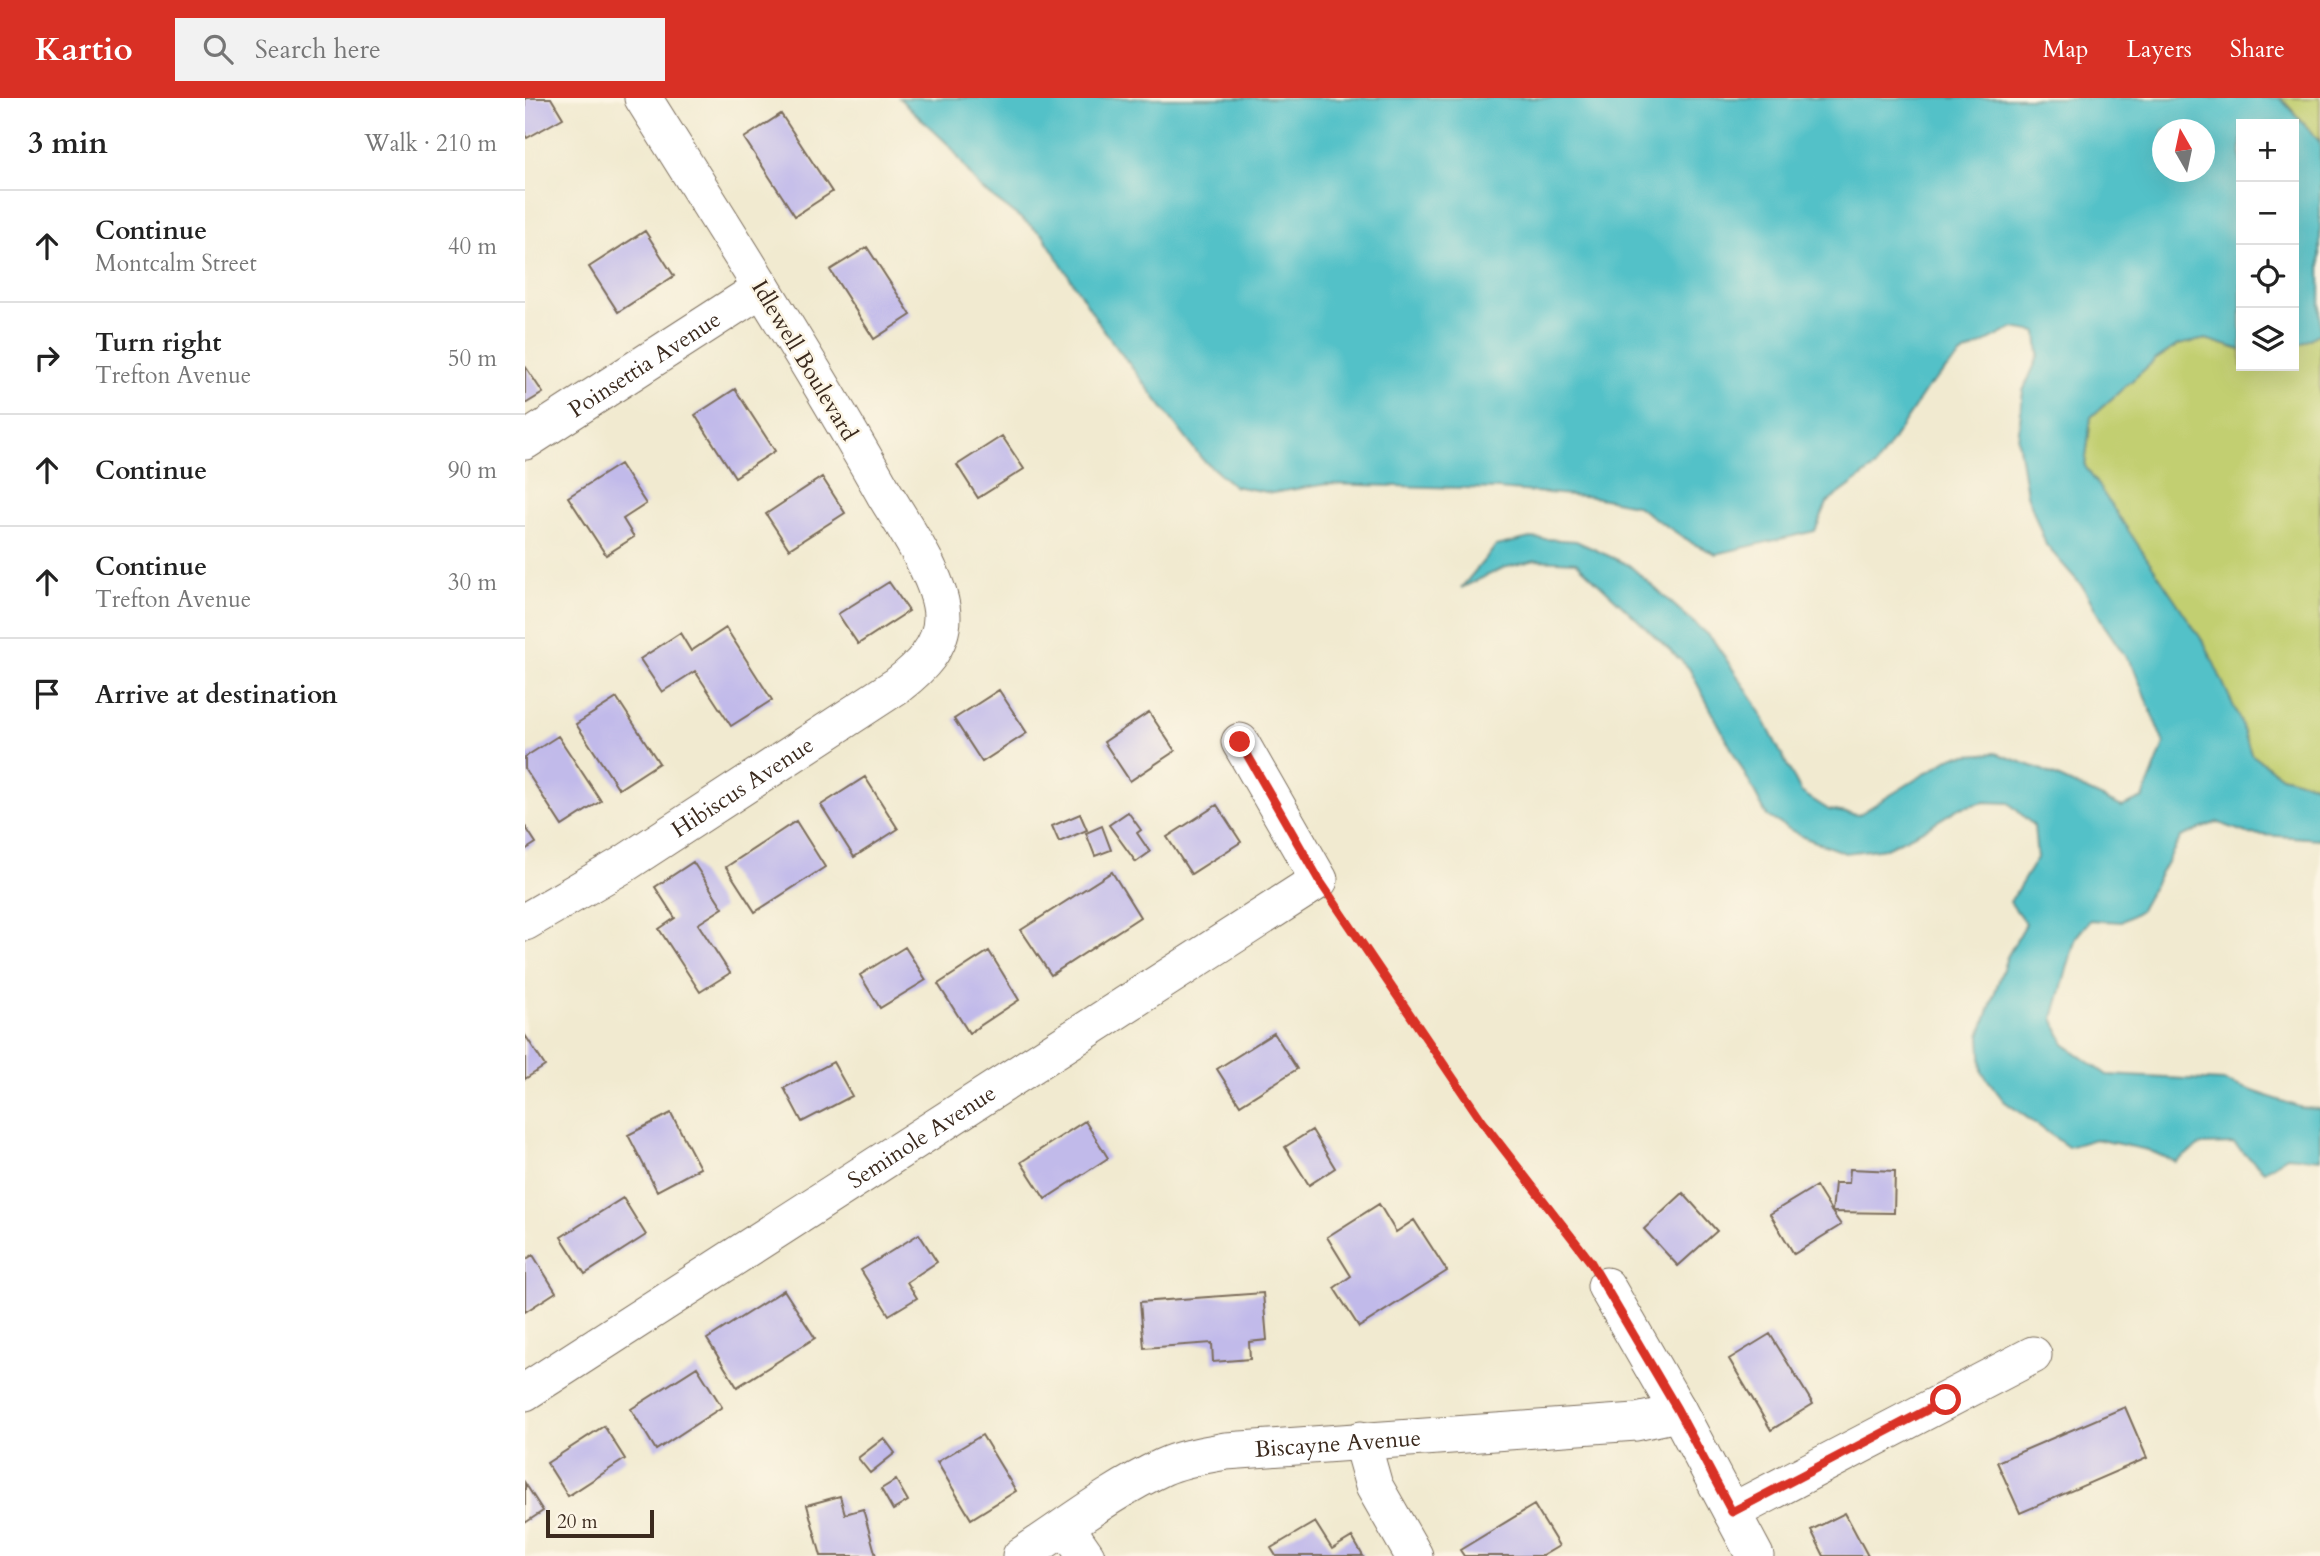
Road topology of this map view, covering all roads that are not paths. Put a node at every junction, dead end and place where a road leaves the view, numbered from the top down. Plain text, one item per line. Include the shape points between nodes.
1 (643, 98) edge
2 (762, 288) junction
3 (525, 441) edge
4 (940, 632) joint
5 (1240, 742) dead end
6 (525, 922) edge
7 (1606, 1286) road end
8 (2032, 1355) dead end
9 (525, 1392) edge
10 (1677, 1409) junction
11 (1361, 1440) junction
12 (1732, 1512) junction
13 (1076, 1541) edge
14 (1021, 1556) edge
15 (1414, 1556) edge
16 (1755, 1556) edge

1 - 2 street, Idlewell Boulevard
2 - 3 street, Poinsettia Avenue
2 - 4 street, Idlewell Boulevard via 825,388 930,574 940,598
4 - 6 street, Hibiscus Avenue via 927,659 898,685 621,866
5 - 9 street, Seminole Avenue via 1319,880
7 - 10 street
8 - 12 street
10 - 11 street, Biscayne Avenue via 1636,1422
10 - 12 street
11 - 13 street, Biscayne Avenue via 1226,1451 1182,1460 1138,1481
11 - 15 street via 1374,1486
12 - 16 street
13 - 14 street, Biscayne Avenue

